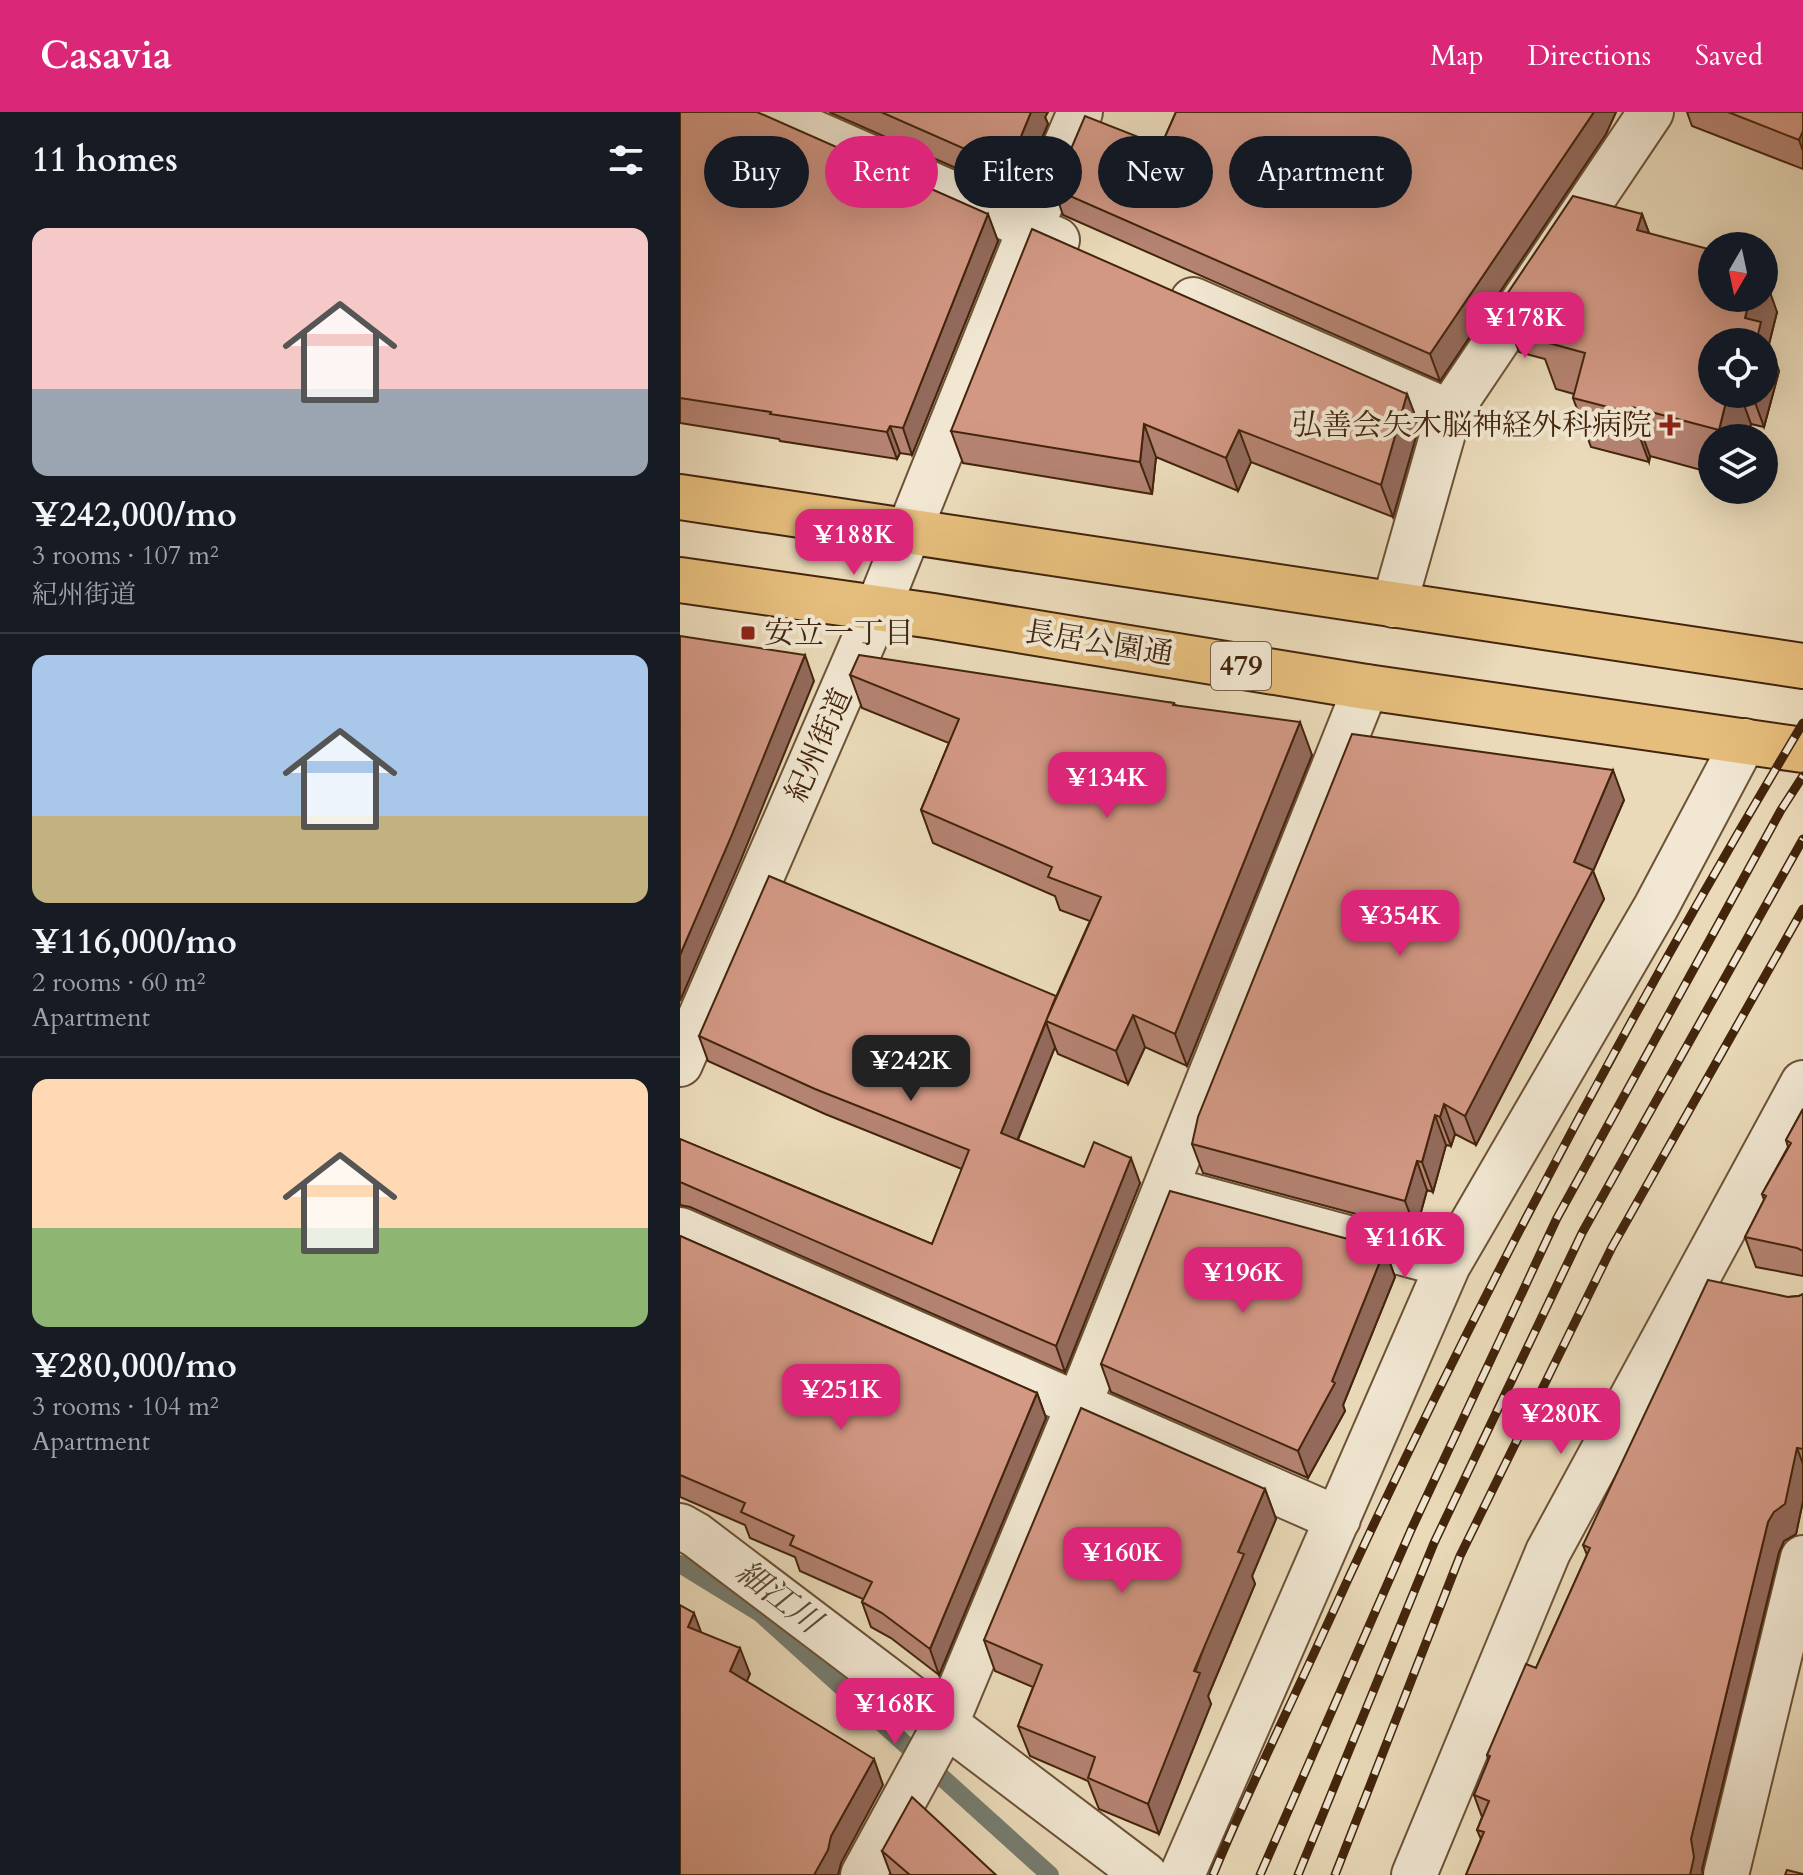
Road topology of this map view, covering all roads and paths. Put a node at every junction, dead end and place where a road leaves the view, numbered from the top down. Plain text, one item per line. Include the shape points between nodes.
1 (767, 112) edge
2 (1080, 112) edge
3 (1651, 112) edge
4 (1030, 229) junction
5 (1088, 254) edge
6 (1160, 285) edge
7 (1449, 412) junction
8 (680, 497) edge
9 (908, 532) junction
10 (680, 580) edge
11 (1394, 605) junction
12 (878, 608) junction
13 (1800, 661) edge
14 (1366, 687) junction
15 (1744, 741) junction
16 (1803, 750) edge
17 (680, 1064) edge
18 (1803, 1083) edge
19 (1166, 1189) junction
20 (680, 1230) edge
21 (1448, 1265) junction
22 (1696, 1280) junction
23 (1742, 1289) edge
24 (1079, 1404) junction
25 (1338, 1519) junction
26 (680, 1526) edge
27 (1803, 1558) edge
28 (945, 1726) junction
29 (863, 1875) edge
30 (1145, 1875) edge
31 (1182, 1875) edge
32 (1414, 1875) edge
33 (1726, 1875) edge

1 - 4 street
2 - 4 street, 紀州街道
3 - 7 street
4 - 5 street
4 - 9 street, 紀州街道
6 - 7 street
7 - 11 street
8 - 9 highway
9 - 11 highway
9 - 12 street, 紀州街道
10 - 12 highway, 長居公園通 / 479
11 - 13 highway
12 - 14 highway, 長居公園通 / 479
12 - 17 street, 紀州街道
14 - 15 highway, 長居公園通 / 479
14 - 19 street
15 - 16 highway, 長居公園通 / 479
15 - 21 street via 1656,907
18 - 22 street
19 - 21 street
19 - 24 street
20 - 24 street
21 - 25 street
22 - 23 street
22 - 32 street via 1548,1552
24 - 25 street
24 - 28 street
25 - 31 street
26 - 28 street
27 - 33 street
28 - 29 street
28 - 30 street

